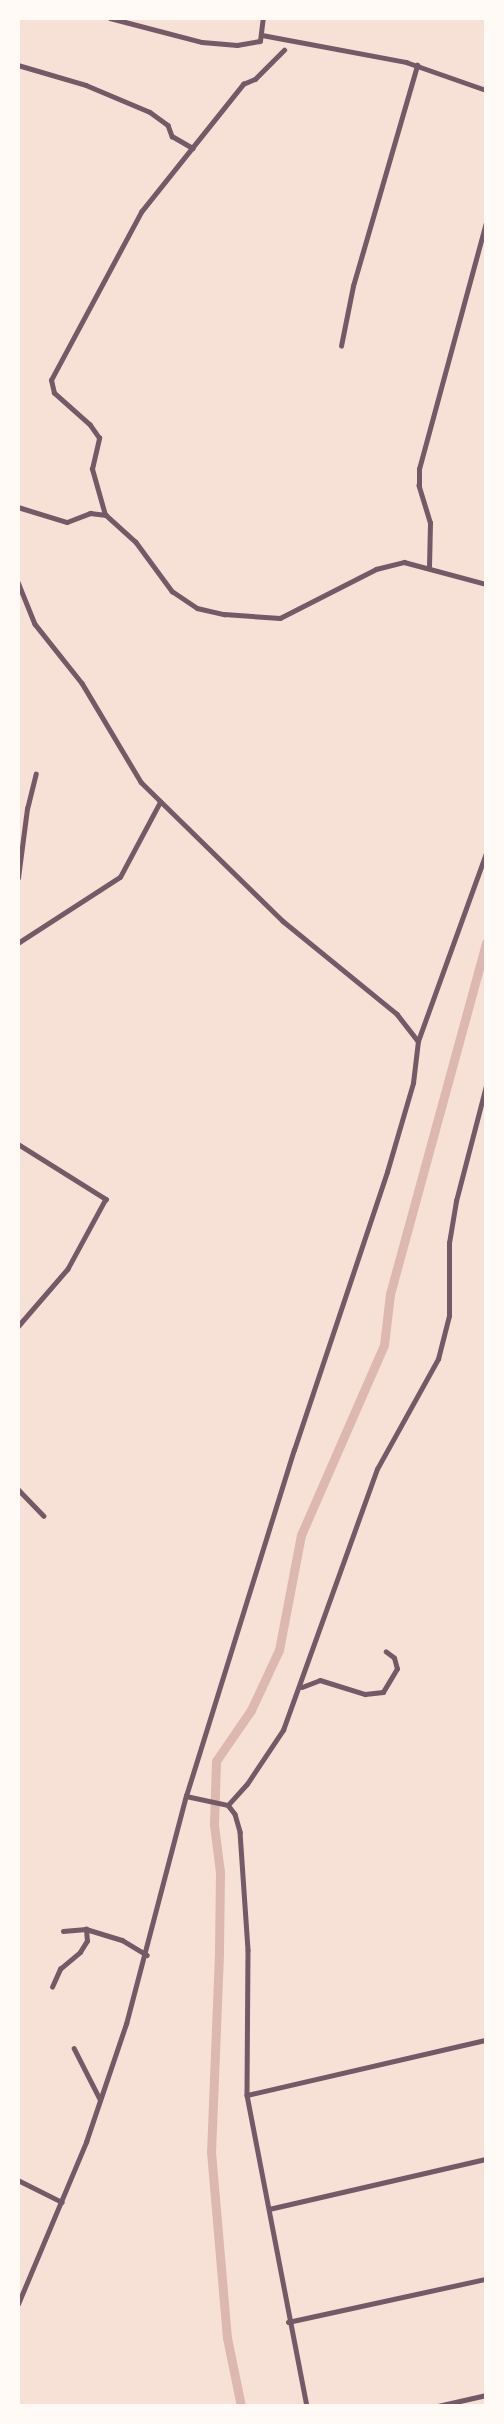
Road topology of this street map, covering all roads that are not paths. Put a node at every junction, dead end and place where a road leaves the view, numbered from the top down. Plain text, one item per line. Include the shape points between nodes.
1 (110, 18) edge
2 (263, 18) edge
3 (262, 34) junction
4 (284, 50) dead end
5 (18, 65) edge
6 (417, 65) junction
7 (486, 90) edge
8 (193, 148) junction
9 (486, 222) edge
10 (341, 346) dead end
11 (422, 421) dead end
12 (430, 423) junction
13 (18, 507) edge
14 (105, 515) junction
15 (429, 567) junction
16 (18, 582) edge
17 (486, 584) edge
18 (36, 774) dead end
19 (160, 802) junction
20 (486, 853) edge
21 (18, 878) edge
22 (18, 943) edge
23 (418, 1041) junction
24 (486, 1086) edge
25 (18, 1144) edge
26 (18, 1327) edge
27 (18, 1489) edge
28 (44, 1516) dead end
29 (386, 1652) dead end
30 (300, 1689) junction
31 (186, 1796) junction
32 (228, 1805) junction
33 (86, 1929) junction
34 (63, 1930) dead end
35 (147, 1955) junction
36 (52, 1987) dead end
37 (486, 2040) edge
38 (74, 2048) dead end
39 (247, 2095) junction
40 (100, 2099) junction
41 (486, 2159) edge
42 (18, 2180) edge
43 (62, 2202) junction
44 (269, 2210) junction
45 (486, 2278) edge
46 (18, 2304) edge
47 (288, 2322) junction
48 (486, 2395) edge
49 (307, 2406) edge
50 (438, 2406) edge

1 - 3 street via 202,42 237,45 260,41
2 - 3 street
3 - 6 street
4 - 8 street via 255,80 243,84
5 - 8 street via 86,85 150,112 168,125 172,136
6 - 7 street
6 - 10 street via 353,286
8 - 14 street via 141,212 50,384 54,393 99,438 92,469
9 - 12 street
11 - 12 street
12 - 15 street via 419,469 430,530
13 - 14 street via 67,522 90,513
14 - 15 street via 136,542 172,591 197,608 224,614 280,618 391,563
15 - 17 street
16 - 19 street via 35,624 82,683 141,782
18 - 21 street
19 - 22 street via 120,877
19 - 23 street via 283,921 397,1014
20 - 23 street
23 - 31 street via 413,1083 387,1172 294,1450
24 - 30 street via 449,1243 446,1338 372,1479
25 - 26 street via 106,1199 68,1269
27 - 28 street
29 - 30 street via 394,1658 397,1669 383,1692 366,1694 320,1680
30 - 32 street via 277,1742
31 - 32 street
31 - 35 street
32 - 39 street via 240,1832 248,1950
33 - 34 street
33 - 35 street via 122,1940
33 - 36 street via 87,1941 60,1969
35 - 40 street
37 - 39 street
38 - 40 street
39 - 44 street
40 - 43 street
41 - 44 street
42 - 43 street
43 - 46 street
44 - 47 street
45 - 47 street
47 - 49 street
48 - 50 street

